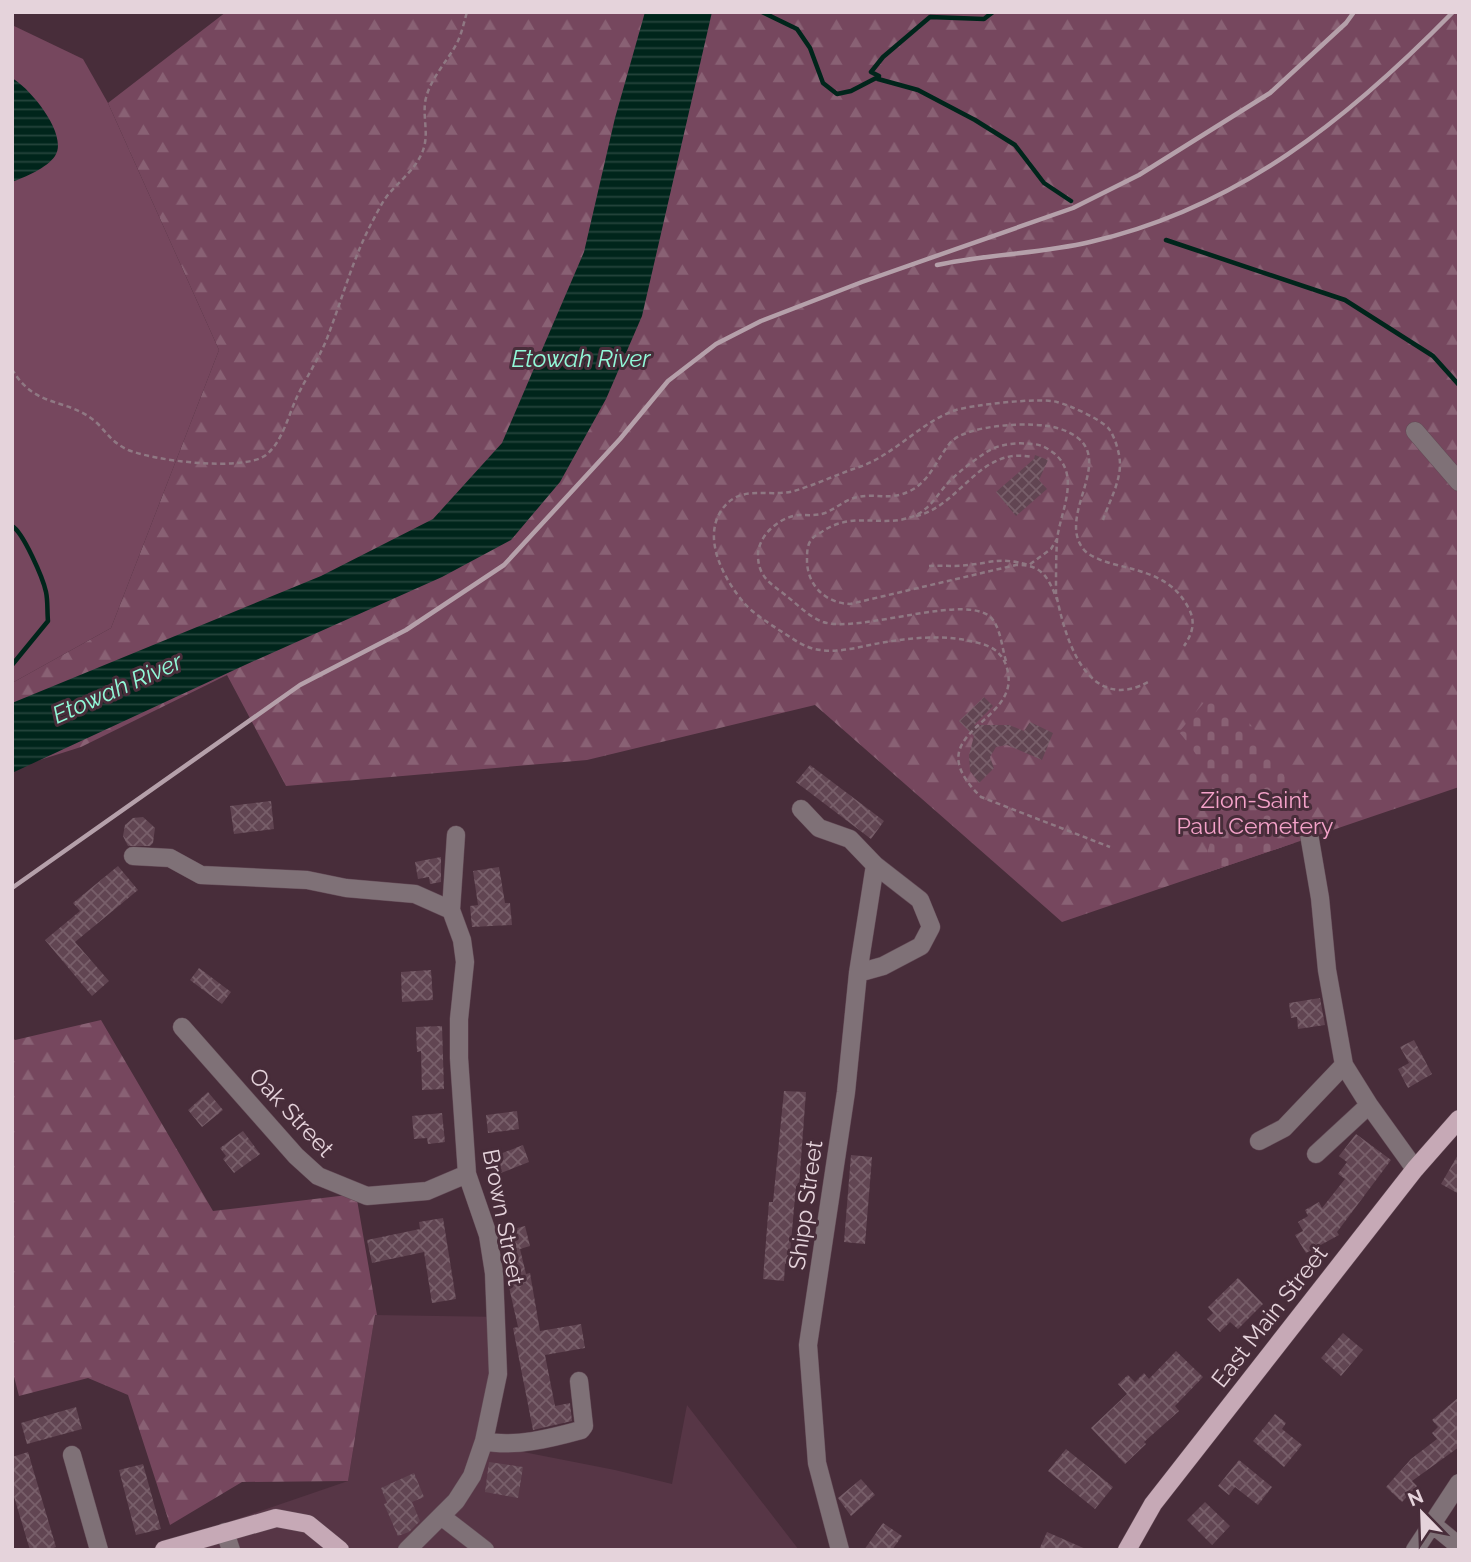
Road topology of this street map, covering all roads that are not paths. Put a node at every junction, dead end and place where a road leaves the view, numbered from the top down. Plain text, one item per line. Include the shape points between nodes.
1 (1415, 431) dead end
2 (1459, 482) edge
3 (801, 809) dead end
4 (456, 835) dead end
5 (1309, 835) dead end
6 (132, 856) dead end
7 (875, 865) junction
8 (451, 910) junction
9 (858, 973) junction
10 (182, 1027) dead end
11 (1344, 1065) junction
12 (1369, 1105) junction
13 (1459, 1119) edge
14 (1259, 1141) dead end
15 (1316, 1154) dead end
16 (1415, 1169) junction
17 (467, 1174) junction
18 (579, 1381) dead end
19 (484, 1441) junction
20 (72, 1455) dead end
21 (1459, 1483) edge
22 (441, 1516) junction
23 (1431, 1523) junction
24 (225, 1532) junction
25 (1459, 1546) edge
26 (99, 1550) edge
27 (164, 1550) edge
28 (231, 1550) edge
29 (340, 1550) edge
30 (407, 1550) edge
31 (485, 1550) edge
32 (840, 1550) edge
33 (1127, 1550) edge
34 (1415, 1550) edge

1 - 2 street
3 - 7 street via 819,828 850,839
4 - 8 street
5 - 11 street
6 - 8 street via 170,858 201,874 307,880 415,894
7 - 9 street, Shipp Street
7 - 9 street via 920,900 931,927 922,946
8 - 17 street, Brown Street via 465,962 459,1058
9 - 32 street, Shipp Street via 846,1092 808,1345 817,1462
10 - 17 street, Oak Street via 318,1177 367,1196 427,1191
11 - 12 street
11 - 14 street via 1284,1128
12 - 15 street
12 - 16 street
13 - 16 main road, East Main Street
16 - 33 main road, East Main Street via 1153,1504
17 - 19 street, Brown Street via 488,1235 496,1302 498,1374
18 - 19 street via 585,1419 581,1430 510,1443
19 - 22 street, Brown Street via 472,1476
20 - 26 street
21 - 23 street
22 - 30 street, Brown Street
22 - 31 street
23 - 25 street
23 - 34 street
24 - 27 main road
24 - 28 street
24 - 29 main road via 276,1518 295,1520 308,1524

